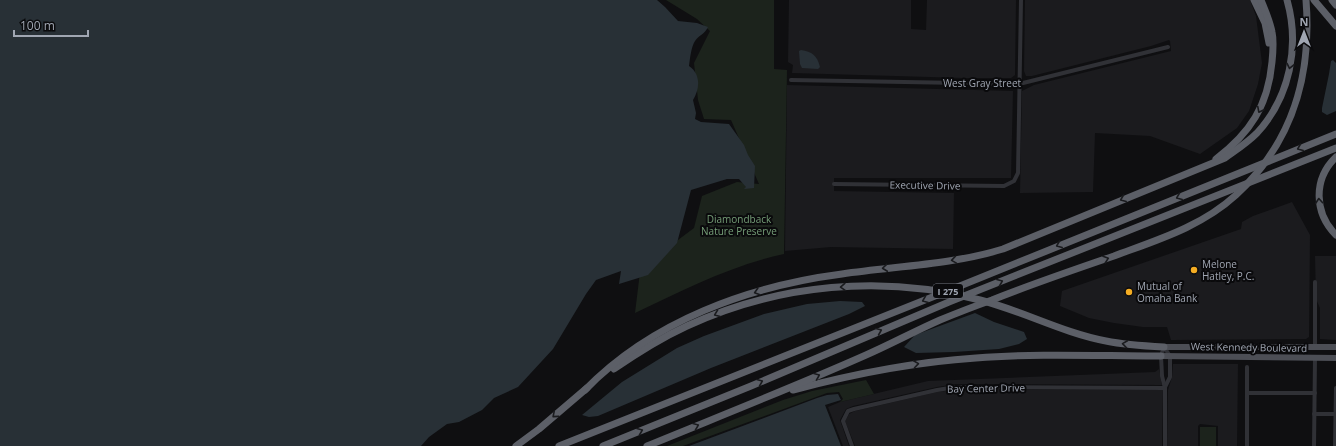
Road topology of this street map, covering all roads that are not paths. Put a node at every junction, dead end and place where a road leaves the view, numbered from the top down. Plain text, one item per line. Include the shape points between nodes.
1 (1020, 0) edge
2 (1254, 0) edge
3 (1261, 0) edge
4 (1287, 0) edge
5 (1306, 0) edge
6 (1314, 0) edge
7 (1332, 0) edge
8 (1336, 5) edge
9 (1336, 26) edge
10 (1168, 47) dead end
11 (1271, 73) junction
12 (791, 80) dead end
13 (1019, 84) junction
14 (1336, 134) edge
15 (1336, 148) edge
16 (1336, 157) edge
17 (1211, 163) junction
18 (834, 184) dead end
19 (1336, 236) edge
20 (1315, 282) dead end
21 (1164, 347) junction
22 (1315, 347) junction
23 (1336, 348) edge
24 (1161, 356) junction
25 (1170, 356) junction
26 (1315, 358) junction
27 (1336, 358) edge
28 (1248, 367) dead end
29 (1165, 388) junction
30 (1336, 388) edge
31 (585, 390) junction
32 (1247, 393) junction
33 (1314, 393) junction
34 (768, 397) junction
35 (1314, 414) junction
36 (1336, 414) edge
37 (516, 446) edge
38 (559, 446) edge
39 (603, 446) edge
40 (647, 446) edge
41 (852, 446) edge
42 (1165, 446) edge
43 (1247, 446) edge
44 (1314, 446) edge
45 (1335, 446) edge

1 - 13 street
2 - 11 highway via 1265,23 1269,39
3 - 11 highway via 1272,32
4 -> 17 highway via 1292,29 1292,53 1281,97 1256,133 1225,158
34 -> 5 highway via 940,320 1173,234 1202,220 1227,202 1267,161 1284,134 1296,105 1303,81 1307,40
6 - 9 highway
7 - 8 highway
10 - 13 street, West Gray Street
11 -> 17 highway via 1267,93 1253,122 1233,146
12 - 13 street, West Gray Street
13 - 18 street, Executive Drive via 1018,173 1014,181 1004,186
14 -> 38 highway, I 275
39 -> 15 highway, I 275 via 949,302
19 -> 16 highway via 1323,217 1318,195 1322,176
17 -> 31 highway via 990,253 821,277 733,300 687,319 646,341 608,368
20 - 22 street
21 - 22 main road, West Kennedy Boulevard
21 - 24 street
21 - 25 street
21 -> 31 highway via 1106,341 958,295 882,286 833,287 794,292 745,304 703,319 640,351
22 - 23 main road, West Kennedy Boulevard
22 - 26 main road
24 - 25 main road, West Kennedy Boulevard
24 - 29 street
34 -> 24 highway via 868,372 956,359 1016,356
25 - 26 main road, West Kennedy Boulevard
25 - 29 street via 1170,377
26 - 27 main road, West Kennedy Boulevard
26 - 33 street
28 - 32 street
29 - 41 street, Bay Center Drive via 956,387 937,390 848,411 843,421
29 - 42 street
30 - 36 street
31 -> 37 highway
32 - 33 street
32 - 43 street
33 - 35 street
40 -> 34 highway
35 - 36 street
35 - 44 street
36 - 45 street

